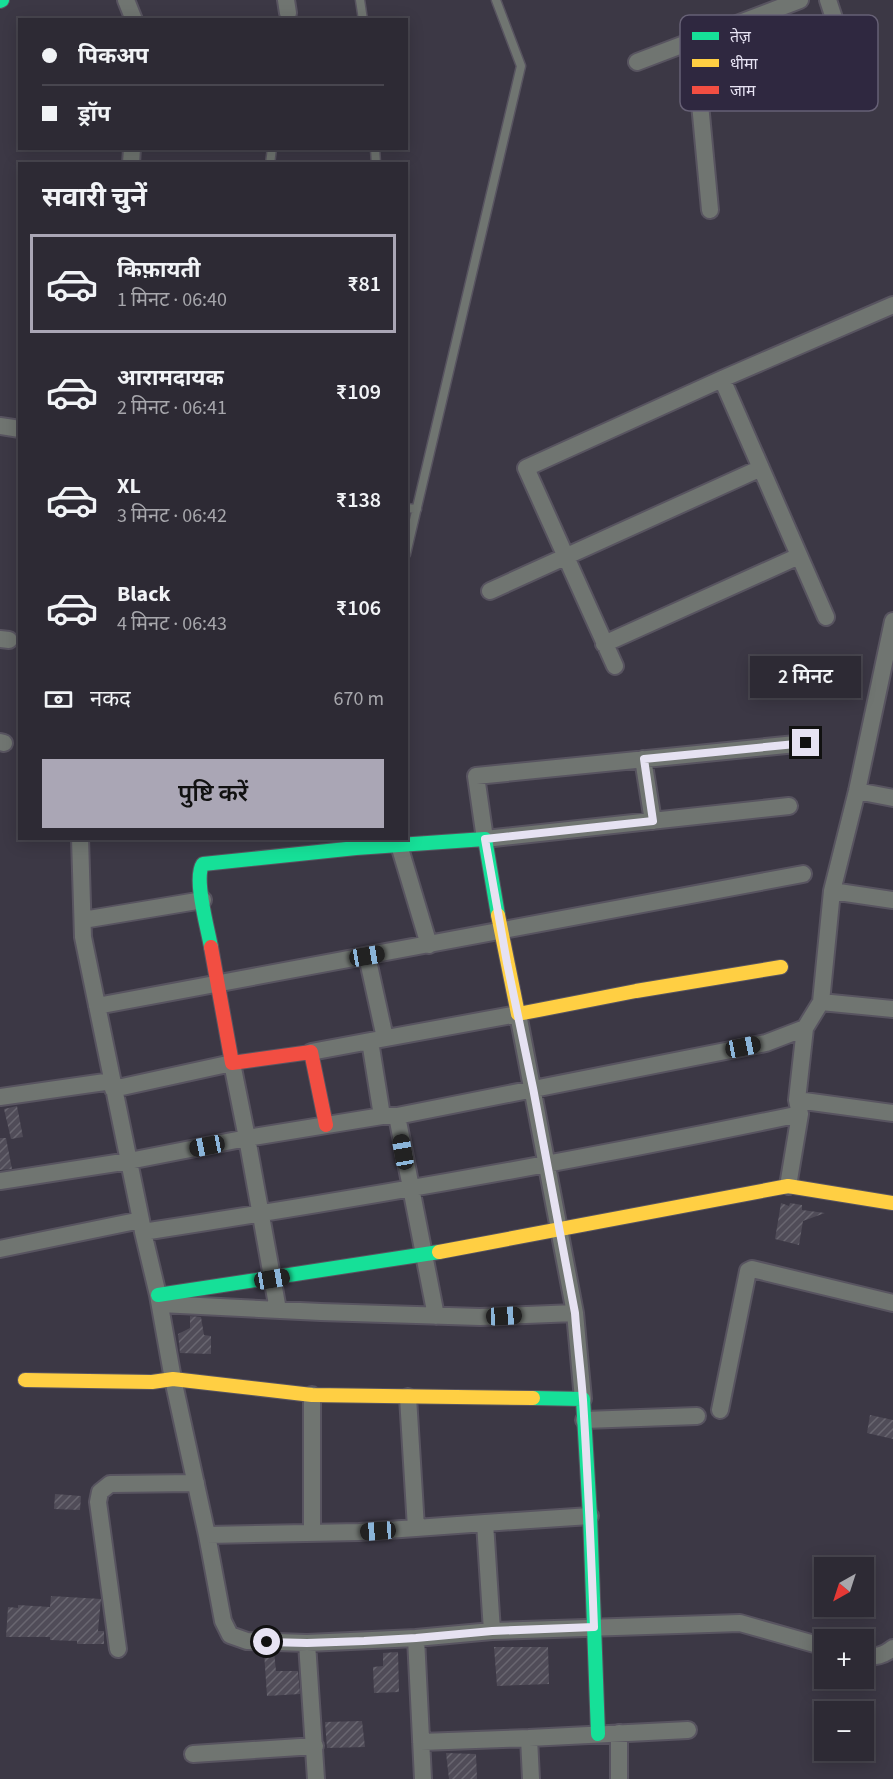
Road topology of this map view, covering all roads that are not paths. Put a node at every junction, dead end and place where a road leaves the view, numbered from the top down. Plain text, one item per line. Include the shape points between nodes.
1 (126, 0) edge
2 (360, 0) edge
3 (496, 0) edge
4 (800, 0) edge
5 (828, 0) edge
6 (760, 15) edge
7 (833, 15) edge
8 (133, 18) edge
9 (363, 18) edge
10 (680, 45) edge
11 (637, 62) dead end
12 (701, 111) edge
13 (710, 210) dead end
14 (893, 305) edge
15 (722, 379) junction
16 (0, 426) edge
17 (18, 429) edge
18 (761, 468) junction
19 (408, 508) edge
20 (417, 509) junction
21 (408, 546) edge
22 (800, 556) junction
23 (566, 557) junction
24 (490, 591) dead end
25 (826, 617) dead end
26 (893, 621) edge
27 (604, 644) junction
28 (615, 666) dead end
29 (886, 695) edge
30 (806, 743) dead end
31 (644, 759) junction
32 (857, 790) junction
33 (893, 798) edge
34 (789, 806) dead end
35 (653, 821) junction
36 (485, 839) junction
37 (80, 840) edge
38 (356, 843) edge
39 (399, 845) junction
40 (803, 874) dead end
41 (832, 891) junction
42 (203, 900) junction
43 (893, 900) edge
44 (83, 920) junction
45 (501, 932) junction
46 (429, 945) junction
47 (367, 956) junction
48 (781, 967) dead end
49 (218, 984) junction
50 (821, 1002) junction
51 (97, 1006) junction
52 (893, 1009) edge
53 (518, 1014) junction
54 (805, 1028) junction
55 (377, 1039) junction
56 (311, 1052) junction
57 (232, 1063) junction
58 (112, 1085) junction
59 (533, 1088) junction
60 (0, 1097) edge
61 (798, 1107) junction
62 (893, 1113) edge
63 (390, 1116) junction
64 (326, 1125) junction
65 (247, 1138) junction
66 (129, 1161) junction
67 (547, 1165) junction
68 (0, 1181) edge
69 (788, 1186) junction
70 (410, 1188) junction
71 (893, 1203) edge
72 (261, 1214) junction
73 (142, 1226) junction
74 (559, 1229) junction
75 (0, 1249) edge
76 (423, 1255) junction
77 (272, 1279) junction
78 (159, 1300) junction
79 (893, 1303) edge
80 (278, 1310) junction
81 (575, 1313) junction
82 (436, 1316) junction
83 (173, 1379) junction
84 (25, 1380) dead end
85 (312, 1395) junction
86 (408, 1397) junction
87 (583, 1399) junction
88 (720, 1410) dead end
89 (697, 1416) dead end
90 (584, 1420) junction
91 (196, 1483) junction
92 (590, 1516) junction
93 (485, 1523) junction
94 (416, 1528) junction
95 (312, 1533) junction
96 (207, 1535) junction
97 (594, 1627) junction
98 (492, 1631) junction
99 (416, 1638) junction
100 (307, 1643) junction
101 (814, 1644) edge
102 (893, 1648) edge
103 (118, 1649) dead end
104 (874, 1657) edge
105 (688, 1730) dead end
106 (619, 1733) junction
107 (598, 1734) junction
108 (529, 1738) junction
109 (421, 1742) junction
110 (315, 1746) junction
111 (193, 1754) dead end
112 (316, 1779) edge
113 (423, 1779) edge
114 (531, 1779) edge
115 (619, 1779) edge

1 - 8 street
2 - 9 lane
3 - 20 lane via 520,66
4 - 6 street
5 - 7 street
10 - 11 street
12 - 13 street
14 - 15 street
15 - 18 street
15 - 23 street via 526,468
16 - 17 street
18 - 22 street
18 - 23 street
19 - 20 lane
20 - 21 lane
22 - 25 street
22 - 27 street
23 - 24 street
23 - 27 street
26 - 29 street
27 - 28 street
29 - 32 street
30 - 31 street
31 - 35 street
31 - 36 street via 477,776
32 - 33 street
32 - 41 street
34 - 35 street
35 - 36 street
36 - 39 street
36 - 45 street
37 - 44 street
38 - 39 street
38 - 42 street via 206,863 199,874
39 - 46 street
40 - 45 street
41 - 43 street
41 - 50 street
42 - 44 street
42 - 49 street
44 - 51 street
45 - 46 street
45 - 53 street
46 - 47 street
47 - 49 street
47 - 55 street
48 - 53 street
49 - 51 street
49 - 57 street
50 - 52 street
50 - 54 street
51 - 58 street
53 - 55 street
53 - 59 street
54 - 59 street via 766,1043
54 - 61 street
55 - 56 street
55 - 63 street
56 - 57 street
56 - 64 street
57 - 58 street
57 - 65 street
58 - 60 street
58 - 66 street
59 - 63 street
59 - 67 street
61 - 62 street
61 - 67 street
61 - 69 street
63 - 64 street
63 - 70 street
64 - 65 street
65 - 66 street
65 - 72 street
66 - 68 street
66 - 73 street
67 - 70 street
67 - 74 street
69 - 71 street
69 - 74 street
70 - 72 street
70 - 76 street
72 - 73 street
72 - 77 street
73 - 75 street
73 - 78 street
74 - 76 street
74 - 81 street
76 - 77 street
76 - 82 street
77 - 78 street
77 - 80 street
78 - 80 street
78 - 83 street
79 - 88 street via 748,1271
80 - 82 street
81 - 82 street
81 - 87 street
83 - 84 street via 152,1383
83 - 85 street
83 - 91 street
85 - 86 street
85 - 95 street
86 - 87 street
86 - 94 street
87 - 90 street
89 - 90 street
90 - 92 street
91 - 96 street
91 - 103 street via 110,1484 100,1492
92 - 93 street
92 - 97 street
93 - 94 street
93 - 98 street
94 - 95 street
95 - 96 street
96 - 100 street via 223,1621 230,1635 247,1641
97 - 98 street
97 - 101 street via 740,1623
97 - 107 street
98 - 99 street
99 - 100 street
99 - 109 street
100 - 110 street
102 - 104 street
105 - 106 street
106 - 107 street
106 - 115 street
107 - 108 street
108 - 109 street
108 - 114 street
109 - 113 street
110 - 111 street
110 - 112 street

